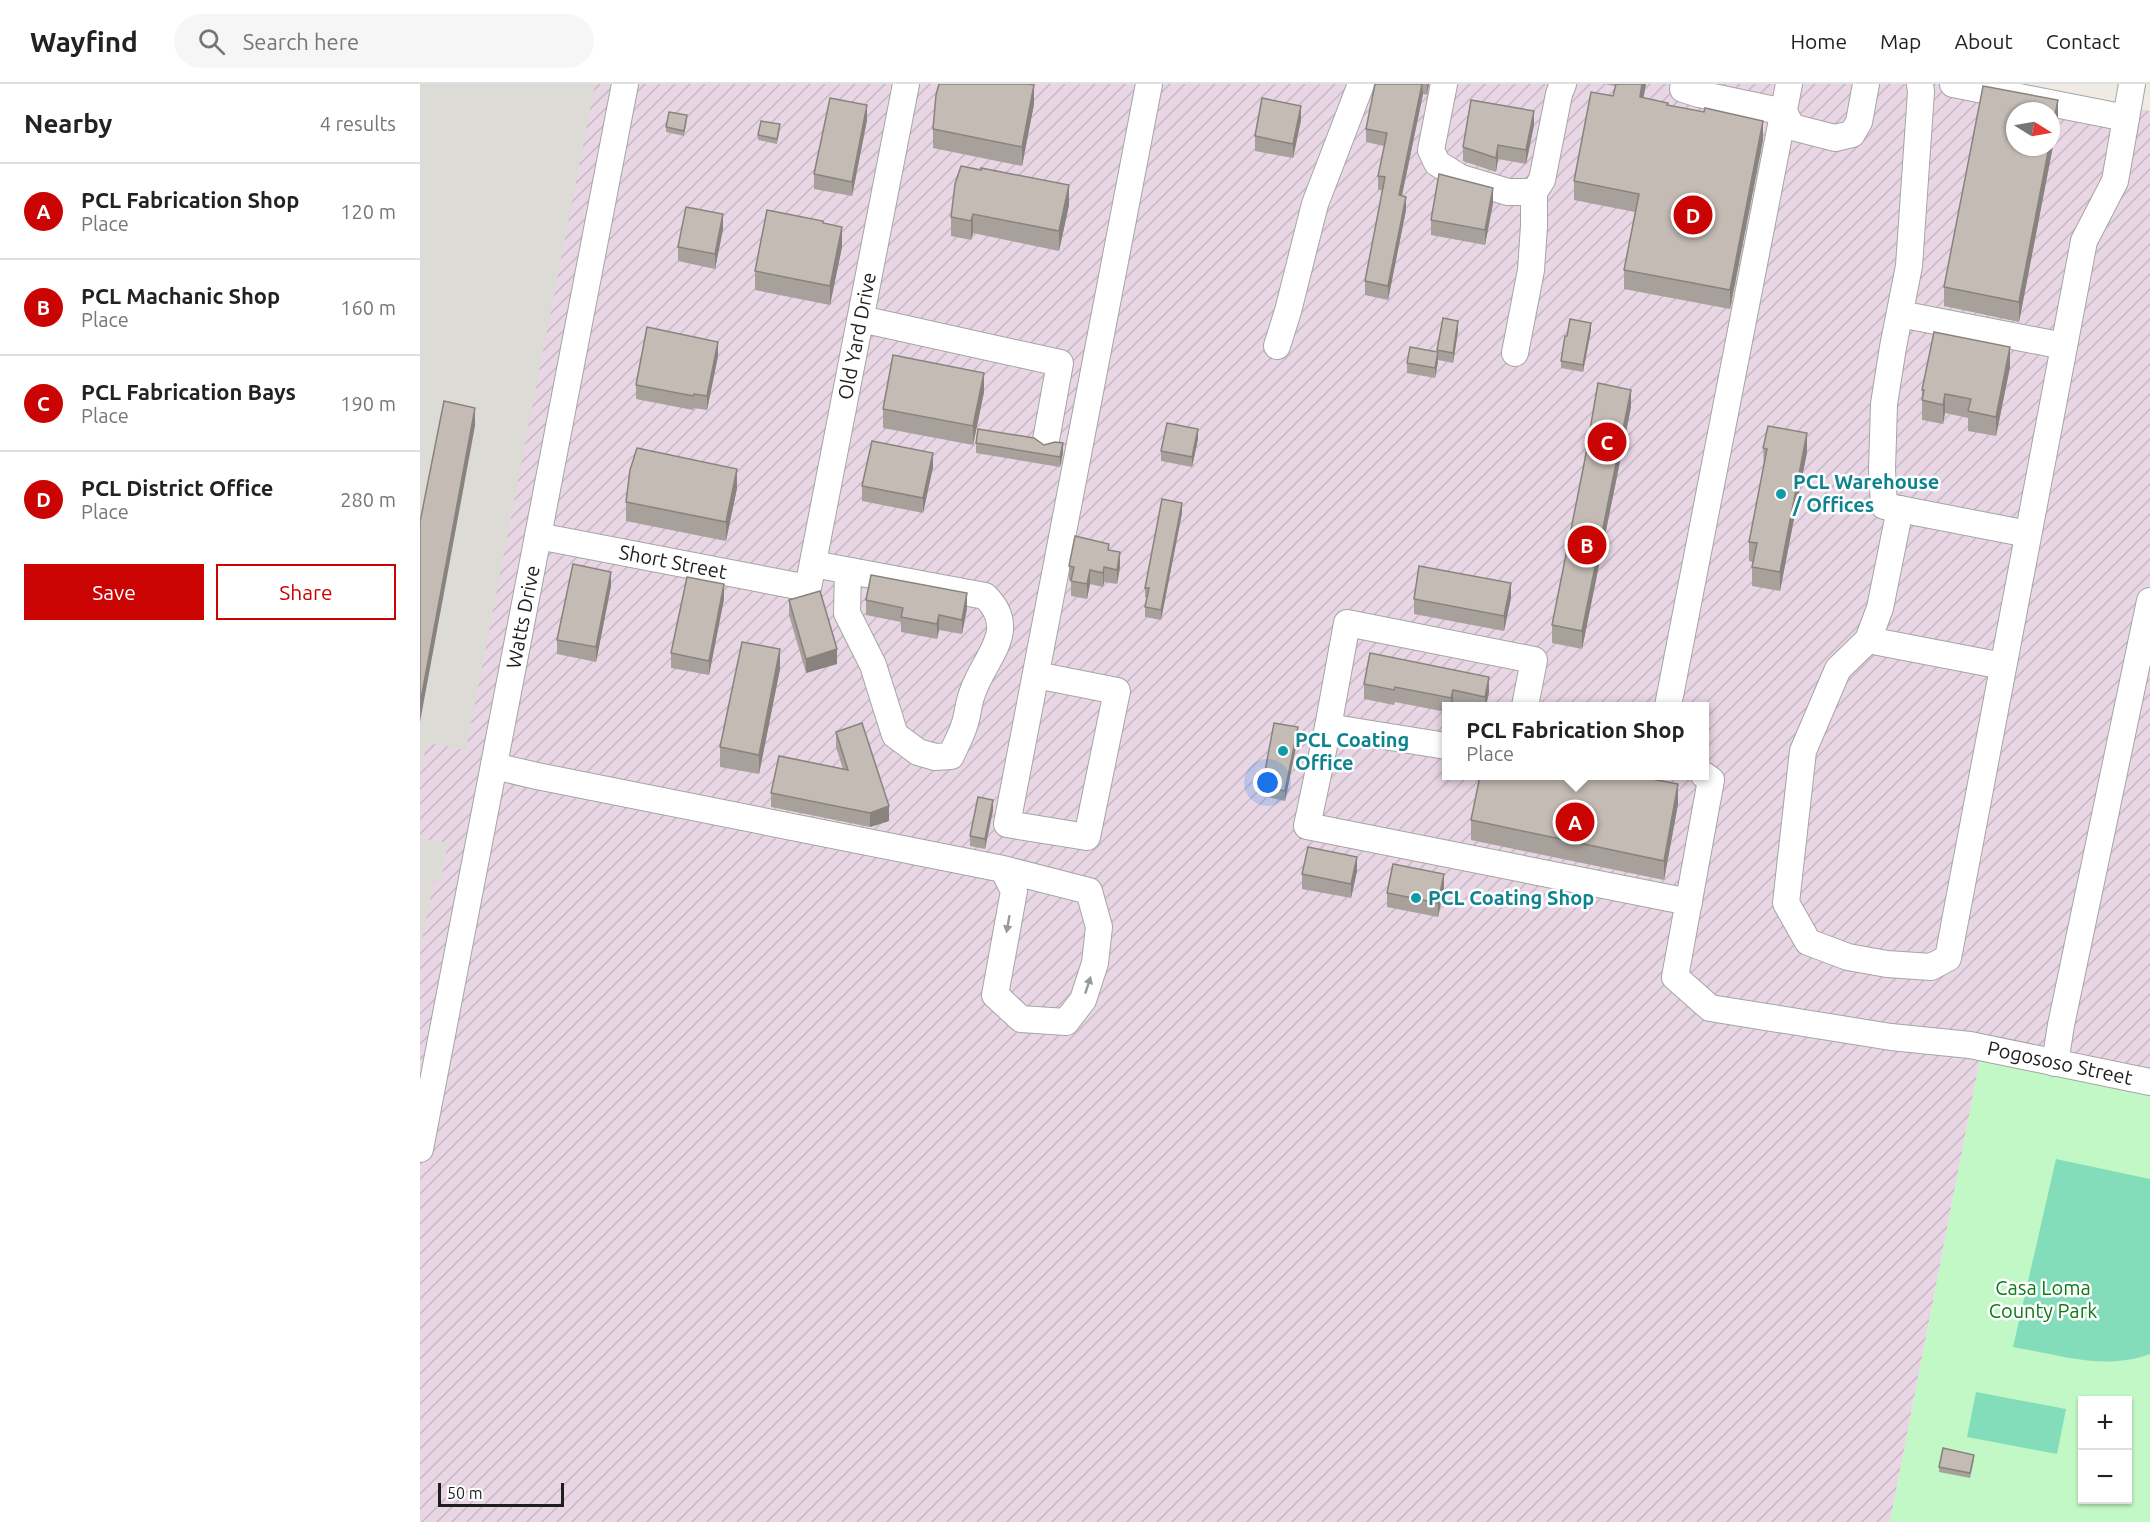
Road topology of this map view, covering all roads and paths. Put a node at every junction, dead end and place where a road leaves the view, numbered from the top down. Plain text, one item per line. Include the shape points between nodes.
1 (626, 84) edge
2 (906, 84) edge
3 (1149, 84) edge
4 (1361, 84) edge
5 (1444, 84) edge
6 (1563, 84) edge
7 (1684, 84) edge
8 (1790, 84) edge
9 (1866, 84) edge
10 (1920, 84) edge
11 (1953, 84) edge
12 (2132, 84) edge
13 (1784, 112) junction
14 (2126, 118) junction
15 (1534, 192) junction
16 (1899, 314) junction
17 (861, 319) junction
18 (1277, 346) dead end
19 (2064, 346) junction
20 (1515, 353) dead end
21 (1046, 440) dead end
22 (1900, 509) junction
23 (2028, 534) junction
24 (538, 536) junction
25 (848, 572) junction
26 (811, 576) junction
27 (2150, 601) edge
28 (1868, 640) junction
29 (2003, 666) junction
30 (1036, 675) junction
31 (1526, 702) edge
32 (1669, 702) edge
33 (1328, 727) junction
34 (1442, 745) edge
35 (494, 766) junction
36 (1709, 779) edge
37 (1003, 869) junction
38 (1689, 902) junction
39 (2055, 1063) junction
40 (2150, 1082) edge
41 (420, 1149) edge

1 - 24 street, Watts Drive
2 - 17 street, Old Yard Drive
3 - 30 street
4 - 18 street via 1315,204
5 - 15 street via 1431,150 1437,163 1470,181 1508,192
6 - 15 street via 1542,180
7 - 13 street via 1683,88 1699,94
8 - 13 street
9 - 13 street via 1859,122 1852,134 1835,138 1792,127
10 - 16 street via 1910,266
11 - 14 street
12 - 14 street
13 - 32 street
14 - 19 street via 2115,181 2084,241
15 - 20 street via 1531,270
16 - 19 street
16 - 22 street via 1884,404 1882,470 1884,506
17 - 21 street via 1060,363
17 - 26 street, Old Yard Drive
19 - 23 street
22 - 23 street
22 - 28 street via 1880,608
23 - 29 street
24 - 26 street, Short Street
24 - 35 street, Watts Drive
25 - 25 street, Short Street via 985,596 996,608 1000,624 998,642 972,692 965,725 951,756 918,752 895,735 873,665 848,613
25 - 26 street, Short Street
27 - 39 street
28 - 29 street
28 - 29 street via 1838,669 1803,751 1786,903 1808,942 1848,957 1931,967 1948,958
30 - 30 street via 1007,824 1087,837 1117,691
31 - 33 street via 1534,660 1347,623
33 - 34 street
33 - 38 street via 1307,826
35 - 37 street
35 - 41 street, Watts Drive
36 - 38 street
37 -> 37 street via 1014,891 995,995 1022,1019 1066,1022 1083,1000 1095,963 1099,927 1089,891
38 - 39 street, Pogososo Street via 1676,977 1710,1008 1891,1037 1970,1045
39 - 40 street, Pogososo Street

